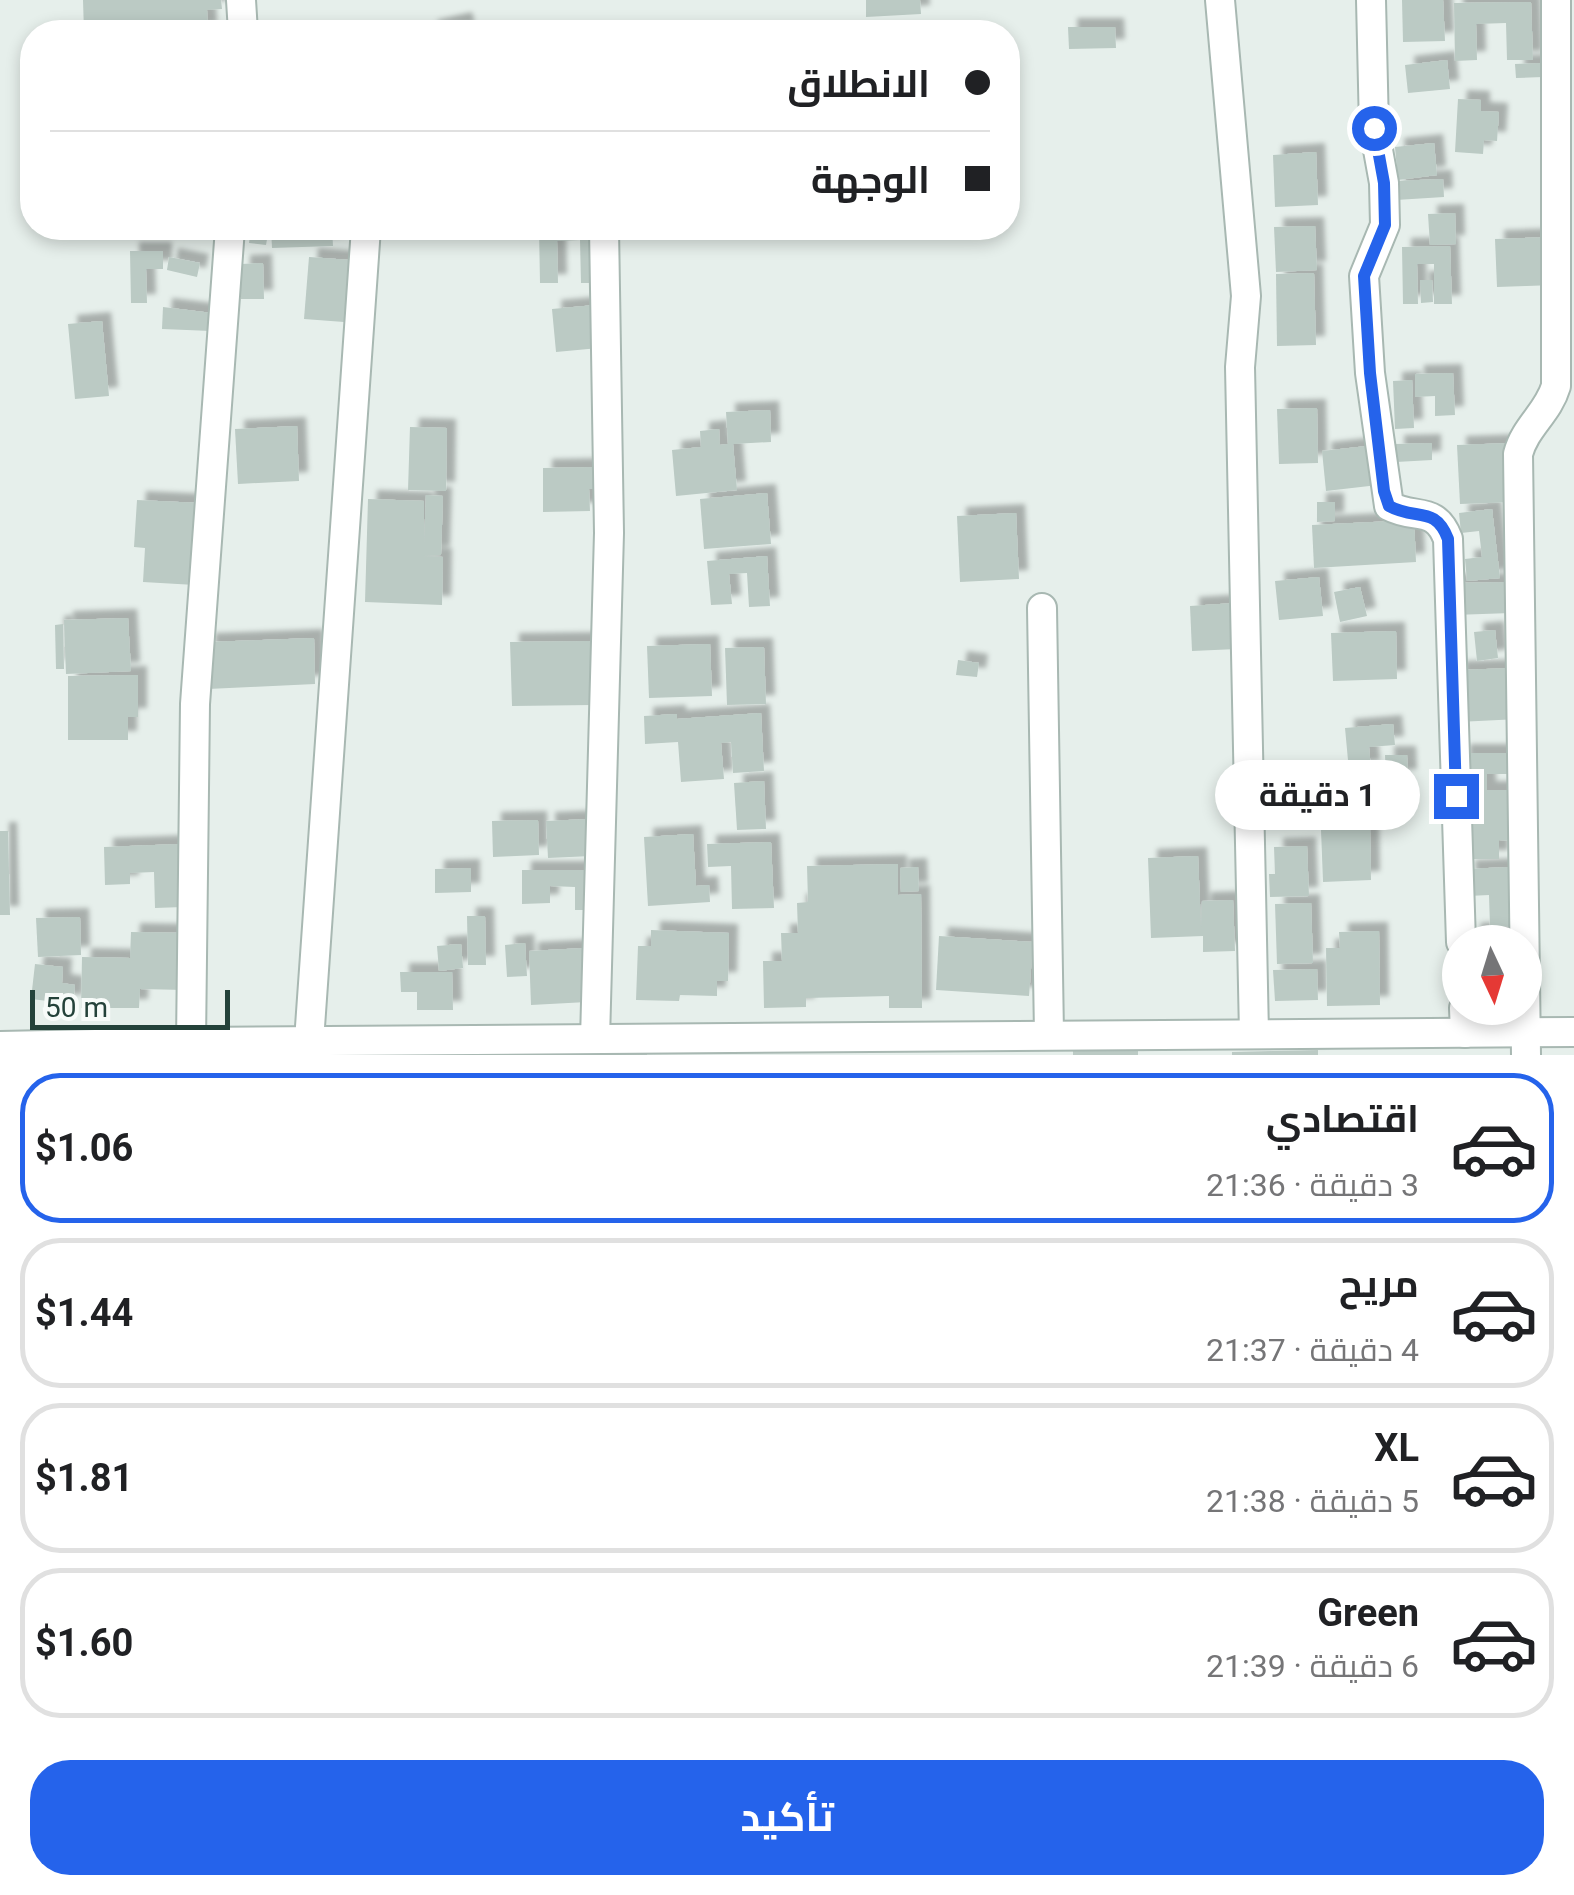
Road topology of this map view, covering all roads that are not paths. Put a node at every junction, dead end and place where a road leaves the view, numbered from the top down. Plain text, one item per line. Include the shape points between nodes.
1 (1220, 0) edge
2 (1371, 0) edge
3 (1556, 0) edge
4 (229, 240) edge
5 (365, 240) edge
6 (604, 240) edge
7 (1042, 608) dead end
8 (1461, 925) edge
9 (1451, 1025) edge
10 (1477, 1025) edge
11 (1574, 1032) edge
12 (1254, 1034) junction
13 (595, 1039) junction
14 (308, 1041) junction
15 (1038, 1041) edge
16 (192, 1042) junction
17 (1403, 1044) edge
18 (1526, 1044) edge
19 (1204, 1045) edge
20 (0, 1046) edge
21 (800, 1046) edge
22 (658, 1047) edge
23 (349, 1048) edge

1 - 12 street via 1246,296 1240,367
2 - 8 street via 1385,225 1364,276 1370,373 1389,506 1431,516 1448,539
3 - 18 street via 1556,386 1518,454
4 - 16 street via 195,704
5 - 14 street
6 - 13 street via 610,534
7 - 15 street
9 - 17 street
10 - 18 street
11 - 18 street
12 - 17 street
12 - 19 street
13 - 22 street
13 - 23 street
14 - 16 street
14 - 23 street
15 - 19 street
15 - 21 street
16 - 20 street
21 - 22 street

